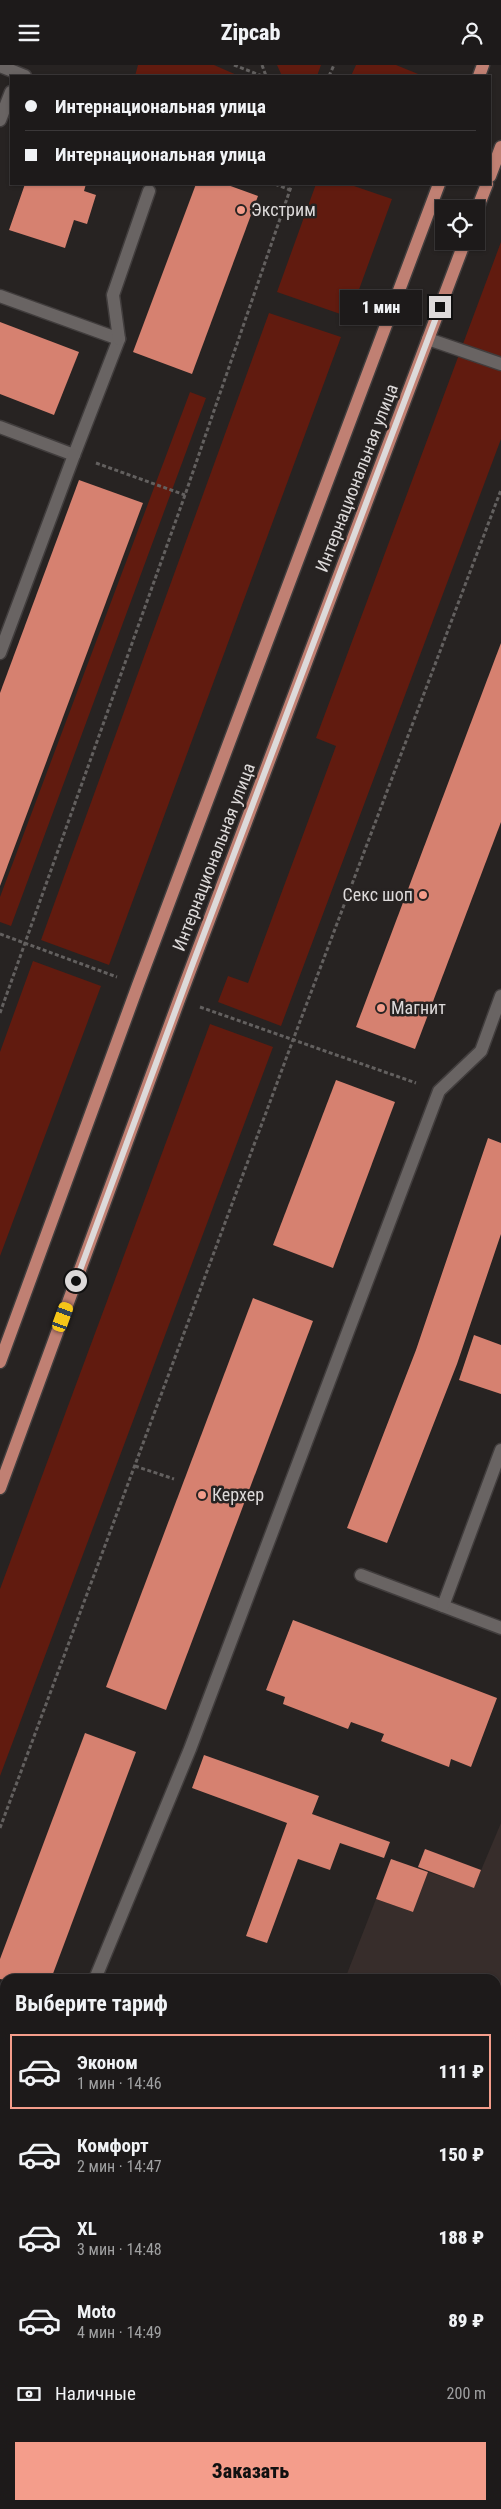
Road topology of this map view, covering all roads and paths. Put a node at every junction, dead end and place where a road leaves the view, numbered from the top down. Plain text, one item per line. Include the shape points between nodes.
1 (0, 65) edge
2 (234, 65) edge
3 (20, 75) edge
4 (259, 75) edge
5 (10, 95) edge
6 (0, 120) edge
7 (501, 147) edge
8 (491, 173) edge
9 (278, 185) edge
10 (292, 185) edge
11 (439, 185) edge
12 (487, 185) edge
13 (290, 190) junction
14 (149, 191) dead end
15 (481, 200) edge
16 (462, 250) edge
17 (0, 295) edge
18 (119, 339) junction
19 (428, 339) junction
20 (501, 364) edge
21 (0, 427) edge
22 (74, 455) junction
23 (501, 490) edge
24 (185, 495) junction
25 (0, 653) edge
26 (501, 995) edge
27 (0, 1013) edge
28 (293, 1039) junction
29 (439, 1091) junction
30 (0, 1361) edge
31 (501, 1450) edge
32 (135, 1466) junction
33 (174, 1479) dead end
34 (0, 1488) edge
35 (361, 1575) dead end
36 (443, 1606) junction
37 (501, 1629) edge
38 (0, 1828) edge
39 (98, 1974) edge

1 - 3 street
2 - 4 path
5 - 6 street
7 - 8 main road
9 - 13 path
10 - 13 path
11 - 30 main road, Интернациональная улица
12 - 15 main road
13 - 24 path
14 - 18 street via 113,295
16 - 19 main road, Интернациональная улица
17 - 18 street
18 - 22 street
19 - 20 street
19 - 34 main road, Интернациональная улица via 179,1000
21 - 22 street
22 - 24 path
22 - 25 street
23 - 28 path
24 - 27 path
26 - 29 street via 481,1051
28 - 29 path
28 - 32 path
29 - 39 street via 190,1749
31 - 36 street
32 - 33 path
32 - 38 path
35 - 36 street
36 - 37 street

